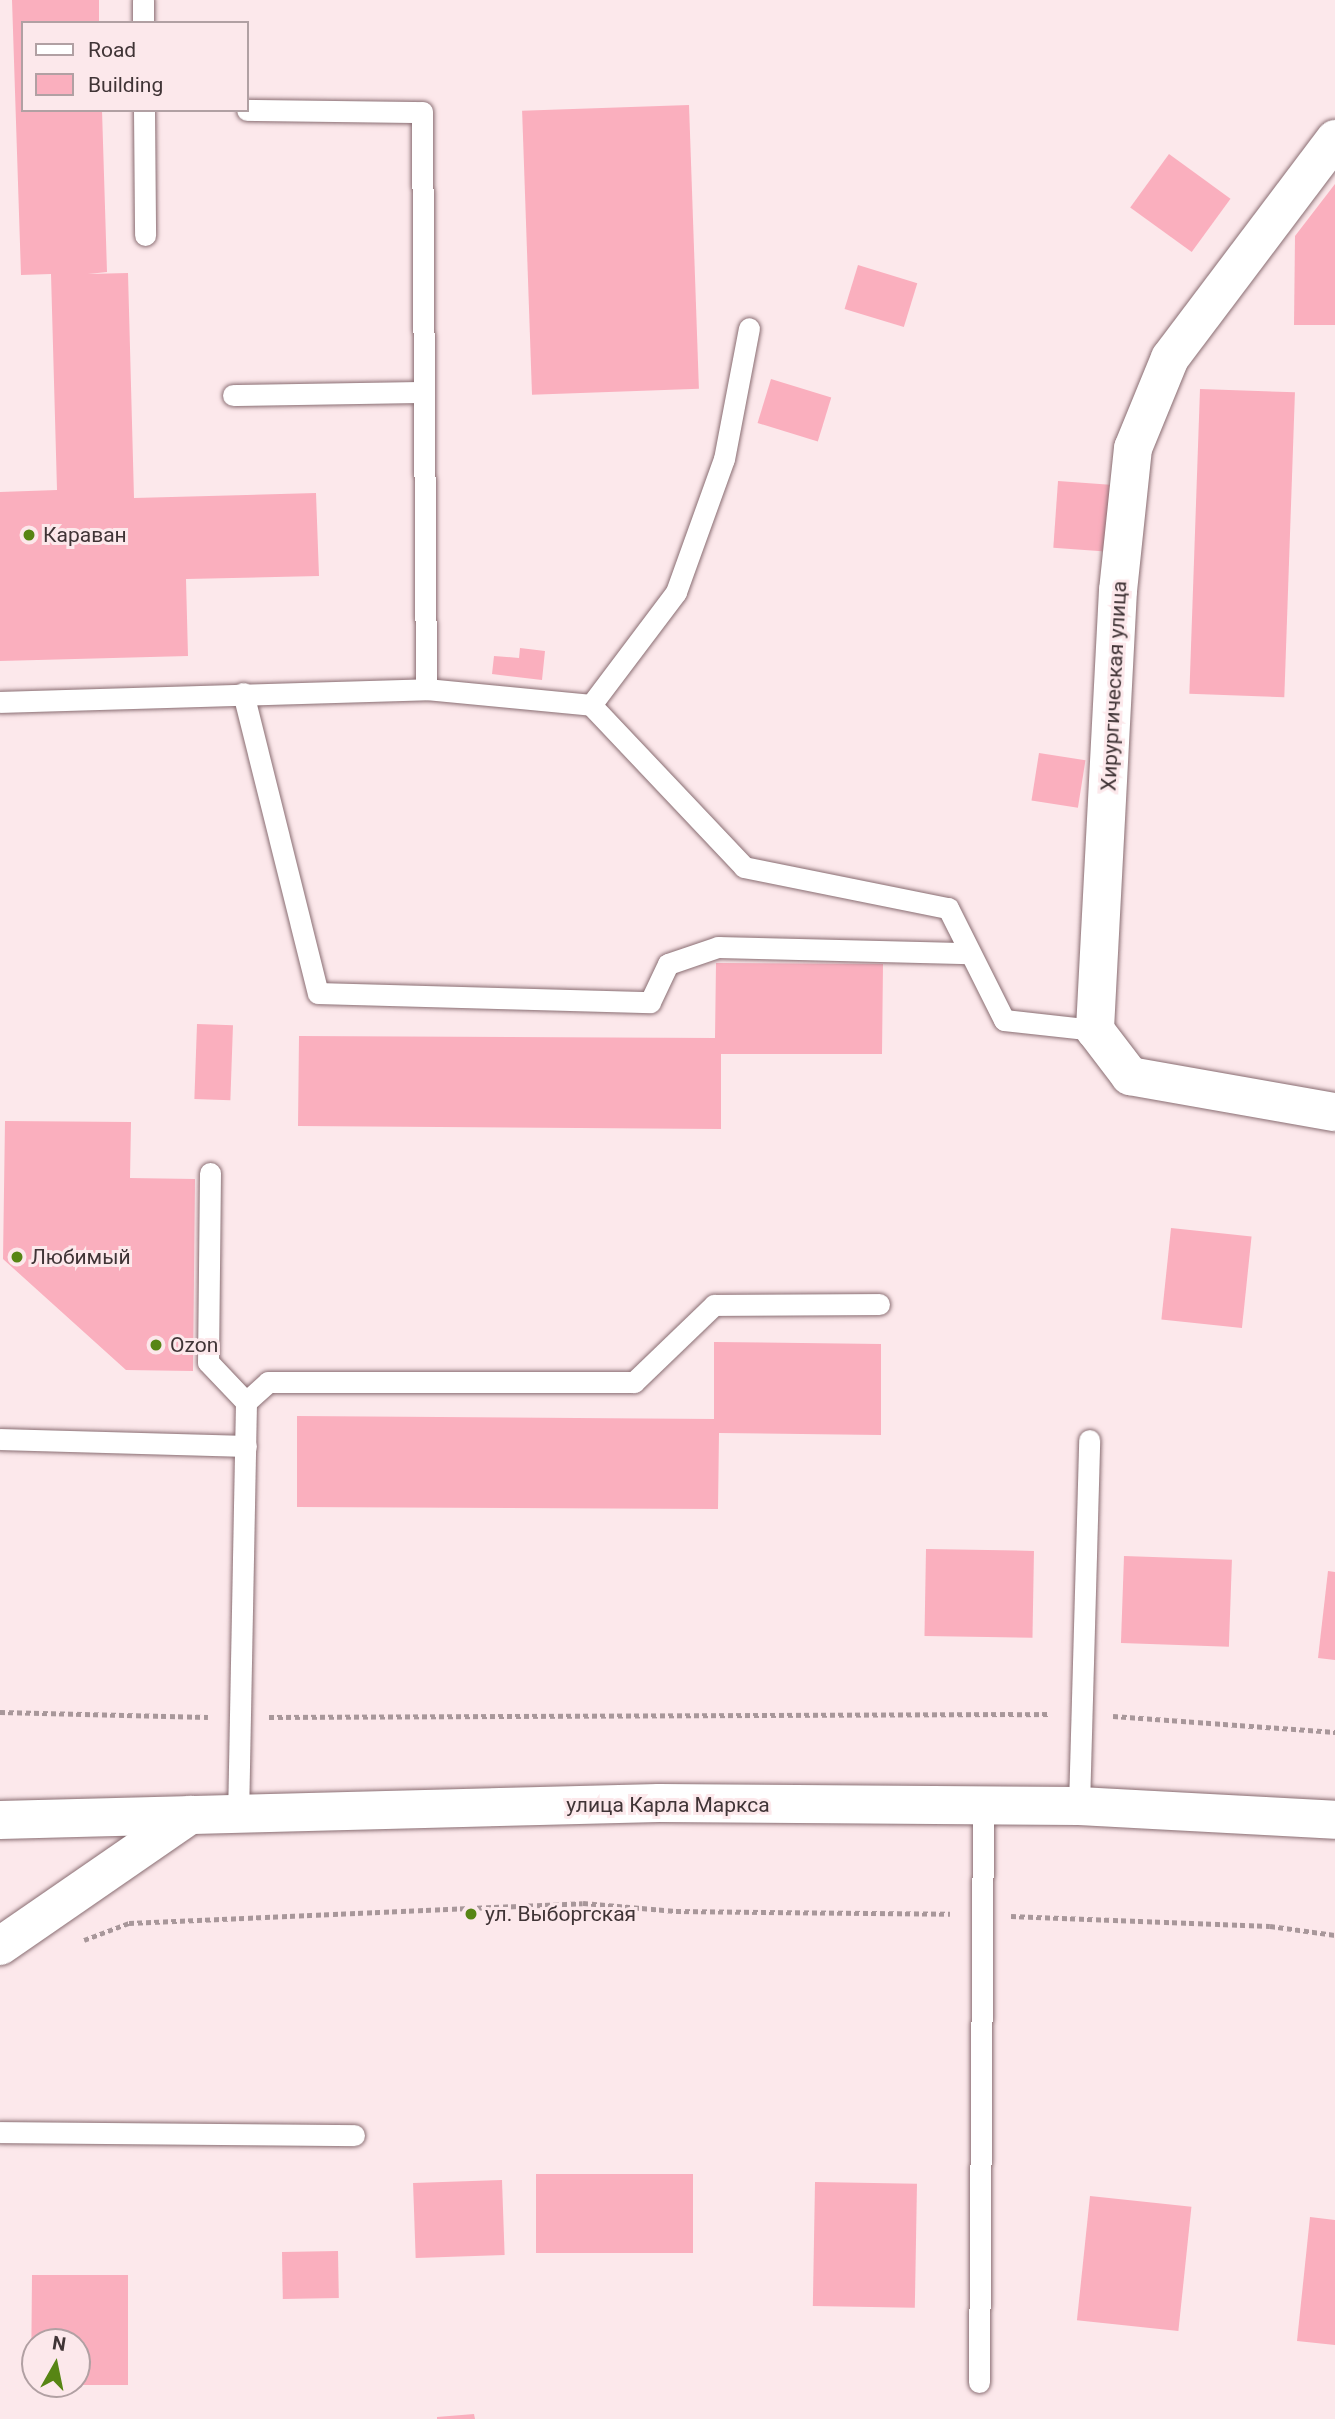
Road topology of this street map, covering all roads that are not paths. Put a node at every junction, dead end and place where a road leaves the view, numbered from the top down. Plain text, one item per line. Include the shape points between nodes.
1 (143, 0) edge
2 (143, 21) edge
3 (248, 110) edge
4 (144, 112) edge
5 (1335, 139) edge
6 (145, 235) dead end
7 (749, 328) dead end
8 (424, 392) junction
9 (233, 395) dead end
10 (426, 690) junction
11 (243, 693) junction
12 (0, 702) edge
13 (591, 705) junction
14 (970, 953) junction
15 (1095, 1030) junction
16 (1335, 1112) edge
17 (210, 1173) dead end
18 (879, 1304) dead end
19 (246, 1402) junction
20 (0, 1439) edge
21 (1089, 1440) dead end
22 (246, 1446) junction
23 (983, 1805) junction
24 (1079, 1806) junction
25 (238, 1814) junction
26 (190, 1815) junction
27 (0, 1820) edge
28 (1335, 1820) edge
29 (0, 1946) edge
30 (0, 2132) edge
31 (354, 2135) dead end
32 (979, 2382) dead end

1 - 2 lane
3 - 8 lane via 422,112
4 - 6 lane
5 - 15 main road, Хирургическая улица via 1170,358 1133,448 1118,590
7 - 13 lane via 724,459 676,592
8 - 9 lane
8 - 10 lane
10 - 11 lane
10 - 13 lane
11 - 12 lane
11 - 14 lane via 318,993 650,1002 668,964 719,947
13 - 14 lane via 744,867 948,908
14 - 15 lane via 1004,1020
15 - 16 main road via 1130,1076
17 - 19 lane via 208,1362
18 - 19 lane via 714,1305 634,1382 268,1382
19 - 22 lane
20 - 22 lane
21 - 24 lane
22 - 25 lane
23 - 24 main road, улица Карла Маркса
23 - 25 main road, улица Карла Маркса via 659,1803
23 - 32 lane
24 - 28 main road, улица Карла Маркса
25 - 26 main road, улица Карла Маркса
26 - 27 main road, улица Карла Маркса
26 - 29 main road
30 - 31 lane

